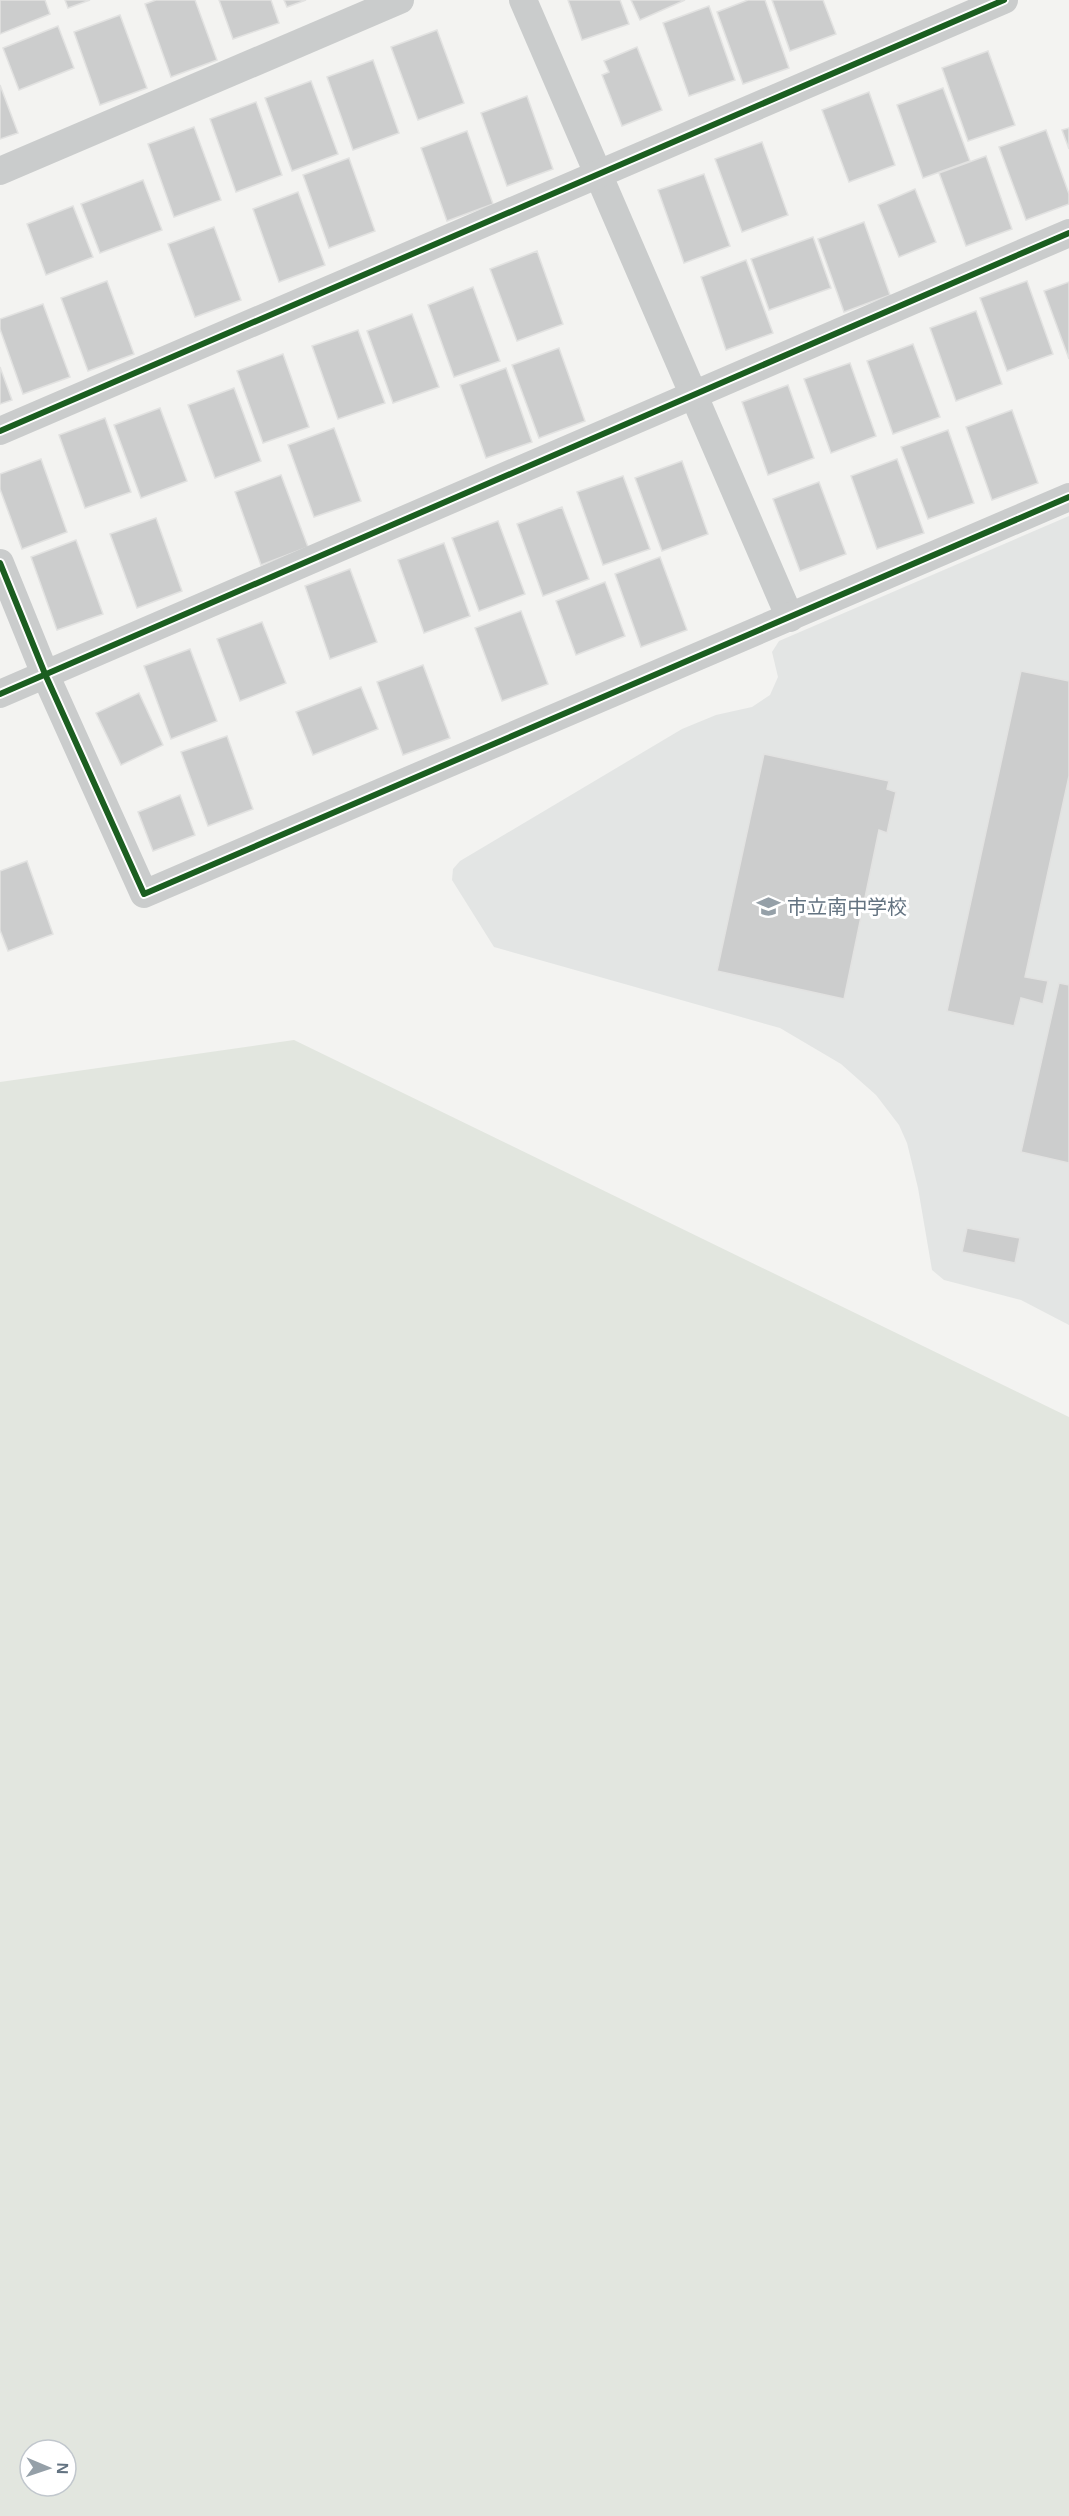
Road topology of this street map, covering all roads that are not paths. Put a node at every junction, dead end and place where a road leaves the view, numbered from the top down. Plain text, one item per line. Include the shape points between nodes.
1 (400, 0) edge
2 (523, 0) edge
3 (1004, 0) edge
4 (0, 171) edge
5 (598, 176) junction
6 (1069, 233) edge
7 (692, 394) junction
8 (0, 431) edge
9 (1069, 497) edge
10 (0, 563) edge
11 (790, 618) junction
12 (45, 674) junction
13 (0, 694) edge

1 - 4 street
2 - 5 street
3 - 5 street
5 - 7 street
5 - 8 street
6 - 7 street
7 - 11 street
7 - 12 street
9 - 11 street
10 - 12 street
11 - 12 street via 144,894
12 - 13 street

